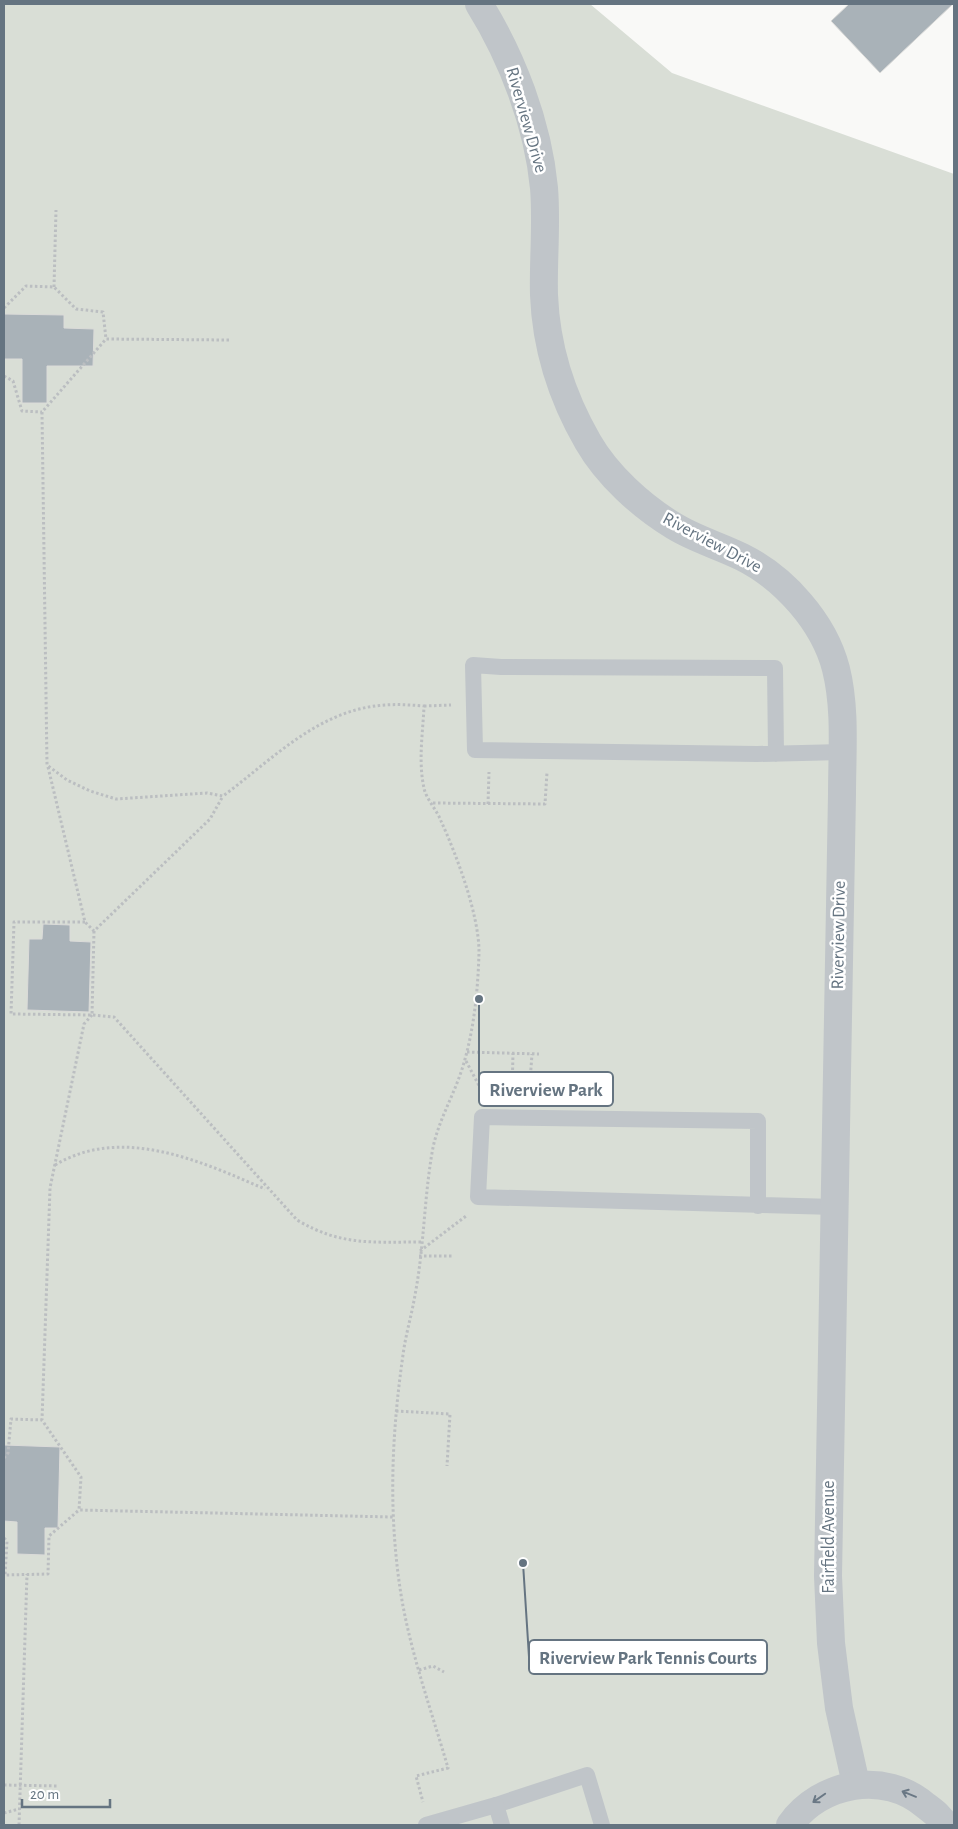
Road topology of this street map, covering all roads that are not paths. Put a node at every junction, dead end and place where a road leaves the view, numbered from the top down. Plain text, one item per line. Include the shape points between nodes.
1 (479, 4) edge
2 (842, 752) junction
3 (776, 754) junction
4 (758, 1206) junction
5 (835, 1207) junction
6 (833, 1287) joint
7 (856, 1784) junction
8 (496, 1804) junction
9 (428, 1825) edge
10 (502, 1825) edge
11 (602, 1825) edge
12 (790, 1825) edge
13 (945, 1825) edge

1 - 2 street, Riverview Drive via 507,56 535,142 544,188 544,296 548,332 555,366 569,405 591,448 624,487 648,508 675,527 769,573 809,614 836,666 842,695
2 - 3 lane
2 - 5 street, Riverview Drive
3 - 3 lane via 775,668 473,665 475,750
4 - 4 lane via 478,1198 482,1117 758,1121
4 - 5 lane
5 - 6 street, Riverview Drive
6 - 7 street, Fairfield Avenue via 829,1605 839,1708
7 -> 12 street via 825,1794 799,1812
13 -> 7 street via 917,1798 887,1786
8 - 9 lane
8 - 10 lane
8 - 11 lane via 587,1775

